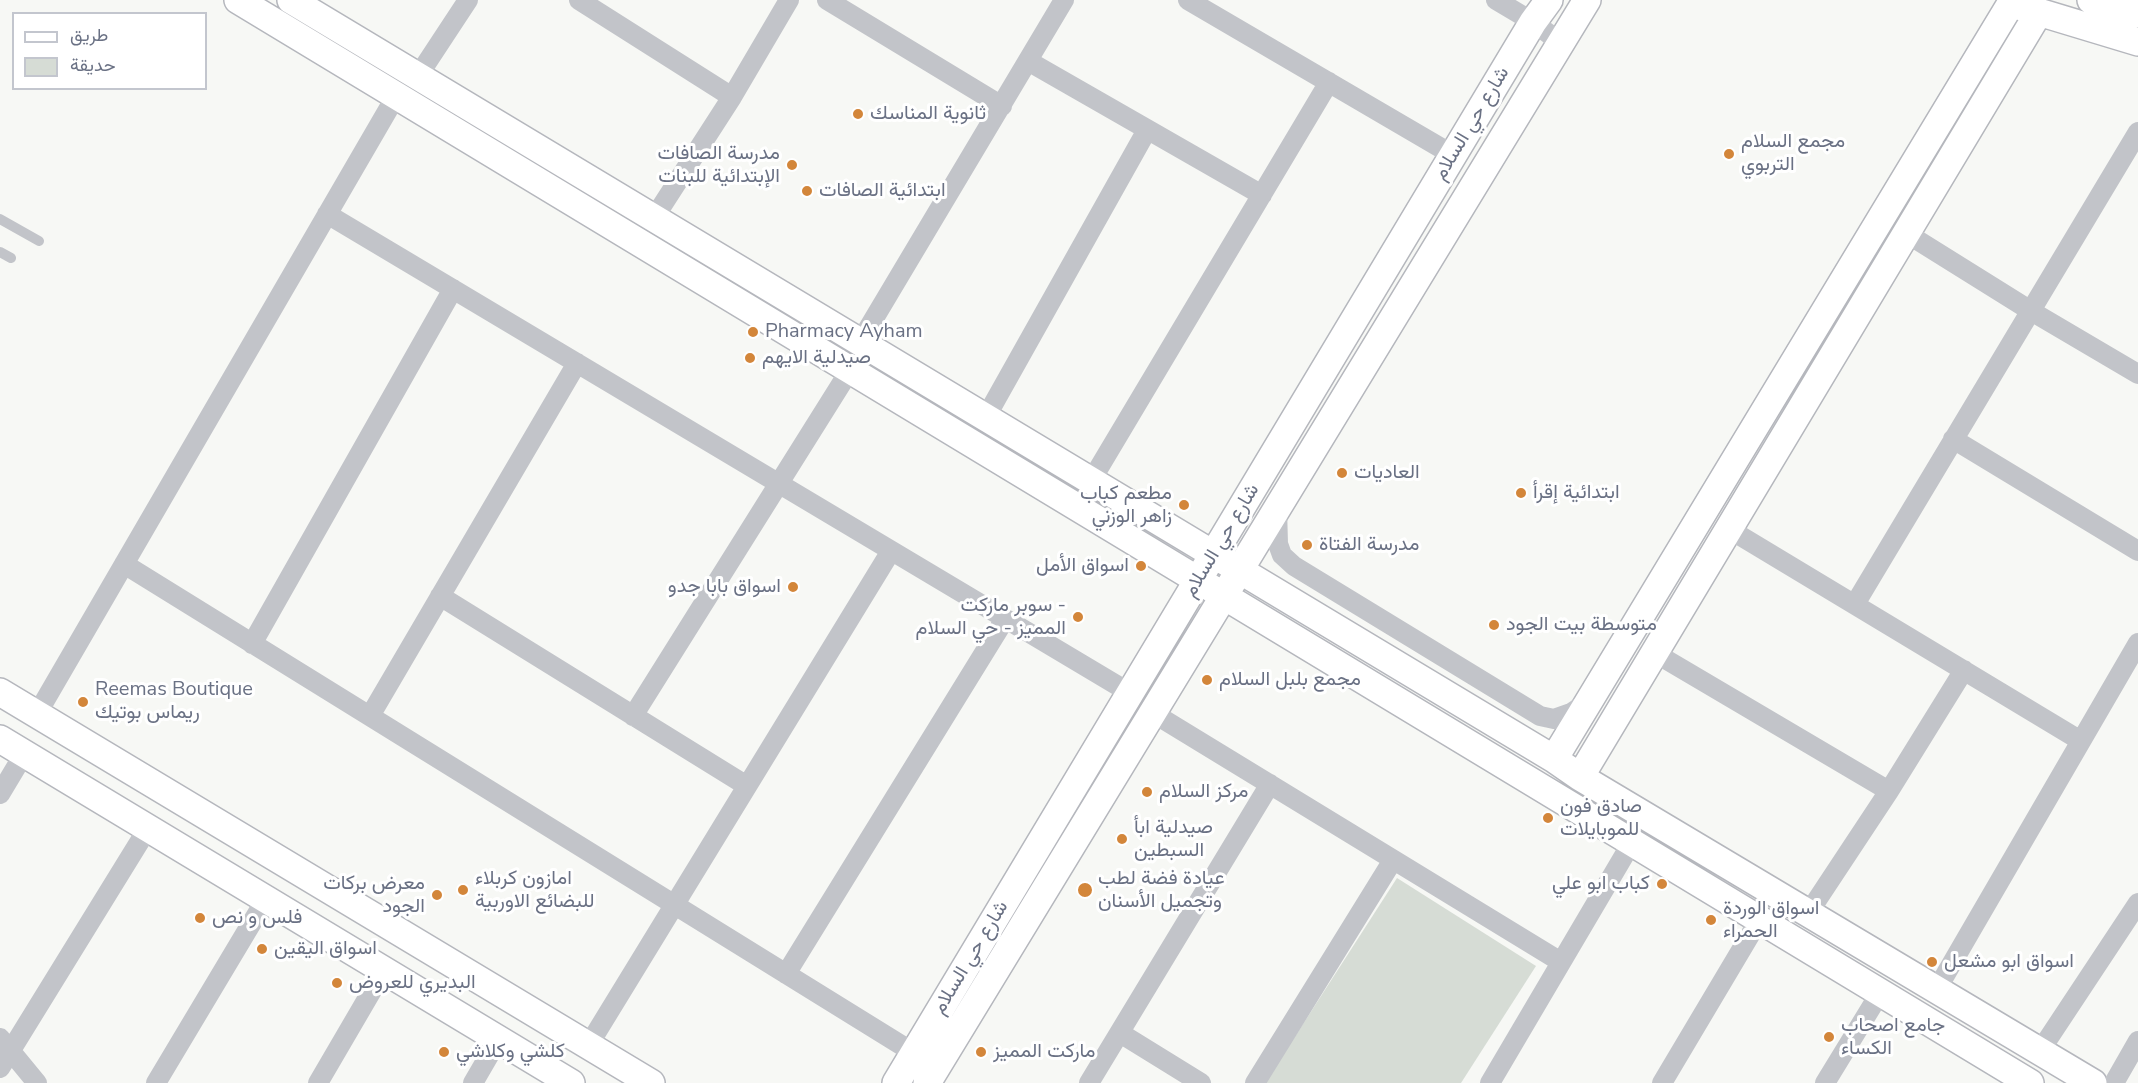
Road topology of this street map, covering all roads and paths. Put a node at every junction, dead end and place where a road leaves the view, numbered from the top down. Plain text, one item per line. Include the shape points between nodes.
1 (238, 0) edge
2 (291, 0) edge
3 (468, 0) edge
4 (579, 0) edge
5 (789, 0) edge
6 (827, 0) edge
7 (1064, 0) edge
8 (1188, 0) edge
9 (1496, 0) edge
10 (1549, 0) edge
11 (1587, 0) edge
12 (2091, 0) edge
13 (2002, 2) edge
14 (2039, 12) junction
15 (2138, 14) edge
16 (1533, 22) junction
17 (1996, 28) junction
18 (2020, 42) junction
19 (2138, 42) edge
20 (1561, 43) junction
21 (1028, 61) junction
22 (418, 76) junction
23 (1329, 82) junction
24 (396, 96) junction
25 (732, 97) junction
26 (1002, 106) junction
27 (1147, 130) junction
28 (2138, 132) edge
29 (531, 144) junction
30 (1453, 155) junction
31 (554, 158) junction
32 (525, 174) junction
33 (1262, 195) junction
34 (327, 214) junction
35 (654, 218) junction
36 (0, 219) edge
37 (1906, 233) junction
38 (39, 241) dead end
39 (0, 252) edge
40 (10, 258) dead end
41 (453, 289) junction
42 (2031, 311) junction
43 (860, 342) junction
44 (577, 363) junction
45 (850, 370) junction
46 (2138, 375) edge
47 (986, 417) junction
48 (1953, 439) junction
49 (1091, 481) junction
50 (780, 484) junction
51 (1277, 508) junction
52 (1729, 529) junction
53 (1688, 538) junction
54 (1203, 548) junction
55 (891, 551) junction
56 (2138, 551) edge
57 (1712, 557) junction
58 (124, 564) junction
59 (1240, 570) junction
60 (1667, 574) junction
61 (1189, 575) junction
62 (1694, 586) junction
63 (1267, 587) junction
64 (1224, 596) junction
65 (440, 597) junction
66 (1855, 604) junction
67 (1248, 611) junction
68 (1005, 619) junction
69 (1170, 627) junction
70 (2138, 643) edge
71 (252, 644) junction
72 (1194, 644) junction
73 (1655, 653) junction
74 (1964, 670) junction
75 (0, 692) edge
76 (1130, 693) junction
77 (1588, 702) junction
78 (1153, 713) junction
79 (37, 714) junction
80 (370, 716) junction
81 (633, 716) junction
82 (0, 740) edge
83 (2081, 741) junction
84 (24, 754) junction
85 (1554, 759) junction
86 (1580, 777) junction
87 (1270, 784) junction
88 (747, 786) junction
89 (1889, 791) junction
90 (0, 794) edge
91 (148, 828) junction
92 (1625, 854) dead end
93 (1393, 860) junction
94 (266, 899) junction
95 (2138, 903) edge
96 (674, 905) junction
97 (1809, 912) junction
98 (1759, 920) junction
99 (2130, 932) edge
100 (1561, 962) junction
101 (384, 970) junction
102 (466, 972) junction
103 (786, 974) junction
104 (1937, 989) junction
105 (1880, 993) junction
106 (513, 1000) junction
107 (440, 1004) junction
108 (1120, 1033) junction
109 (494, 1037) junction
110 (2138, 1041) edge
111 (5, 1044) edge
112 (588, 1046) junction
113 (2040, 1051) junction
114 (914, 1053) junction
115 (0, 1068) edge
116 (37, 1083) edge
117 (156, 1083) edge
118 (318, 1083) edge
119 (473, 1083) edge
120 (571, 1083) edge
121 (651, 1083) edge
122 (896, 1083) edge
123 (927, 1083) edge
124 (1089, 1083) edge
125 (1201, 1083) edge
126 (1255, 1083) edge
127 (1490, 1083) edge
128 (1662, 1083) edge
129 (1825, 1083) edge
130 (2030, 1083) edge
131 (2093, 1083) edge
132 (2114, 1083) edge

1 - 24 street
2 - 22 street
3 - 22 street
4 - 25 street
5 - 25 street
6 - 26 street
7 - 21 street
8 - 23 street
9 - 16 street
10 - 16 street, شارع حي السلام
11 - 20 street
12 - 15 street
13 - 14 street
13 - 17 street
14 - 18 street
14 - 19 street
16 - 20 street
16 - 30 street, شارع حي السلام
17 - 18 street via 2010,25 2018,32
17 - 53 street
18 - 37 street
20 - 51 street
21 - 26 street
21 - 27 street
22 - 29 street
23 - 30 street
23 - 33 street
24 - 32 street
24 - 34 street
25 - 35 street
26 - 43 street
27 - 33 street
27 - 47 street
28 - 42 street
29 - 31 street
29 - 32 street via 534,154 529,163 519,167
30 - 54 street, شارع حي السلام
31 - 32 street via 543,159 534,171
31 - 35 street
32 - 45 street
33 - 49 street
34 - 41 street
34 - 58 street
35 - 43 street
36 - 38 lane
37 - 42 street
37 - 52 street
39 - 40 lane
41 - 44 street
41 - 71 street
42 - 46 street
42 - 48 street
43 - 47 street
44 - 50 street
44 - 65 street
45 - 50 street
45 - 61 street
47 - 49 street
48 - 56 street
48 - 66 street
49 - 54 street
50 - 55 street
50 - 81 street
51 - 59 street
51 - 77 street via 1278,544 1282,555 1294,566 1540,716 1554,719
52 - 57 street
52 - 66 street
53 - 57 street via 1688,550 1695,558
53 - 60 street
54 - 59 street
54 - 61 street, شارع حي السلام
55 - 68 street
55 - 88 street
57 - 62 street
58 - 71 street
58 - 79 street
59 - 63 street
59 - 64 street
60 - 62 street via 1675,568 1685,569 1693,576
60 - 77 street
61 - 64 street
61 - 69 street, شارع حي السلام
62 - 73 street
63 - 67 street via 1250,589 1245,600
63 - 85 street
64 - 67 street
64 - 72 street
65 - 80 street
65 - 81 street
66 - 74 street
67 - 98 street
68 - 76 street
68 - 103 street
69 - 72 street via 1185,632
69 - 76 street, شارع حي السلام
70 - 83 street
71 - 80 street
72 - 78 street
73 - 86 street
73 - 89 street
74 - 83 street
74 - 89 street
75 - 79 street
76 - 114 street, شارع حي السلام
77 - 85 street
78 - 87 street
78 - 123 street
79 - 102 street
80 - 96 street
81 - 88 street
82 - 84 street
83 - 104 street
84 - 90 street
84 - 91 street
85 - 86 street
86 - 97 street
87 - 93 street
87 - 108 street
88 - 96 street
89 - 97 street
91 - 94 street
91 - 111 street
92 - 100 street
93 - 100 street
93 - 126 street
94 - 101 street
94 - 117 street
95 - 99 street
96 - 103 street
96 - 112 street
97 - 104 street
98 - 105 street
98 - 128 street
99 - 113 street
100 - 127 street
101 - 107 street
101 - 118 street
102 - 106 street
102 - 107 street via 460,994
103 - 114 street
104 - 113 street
105 - 129 street
105 - 130 street
106 - 109 street via 490,1019
106 - 112 street
107 - 109 street
108 - 124 street
108 - 125 street
109 - 119 street
109 - 120 street
110 - 132 street
111 - 115 street
111 - 116 street
112 - 121 street
113 - 131 street
114 - 122 street, شارع حي السلام

